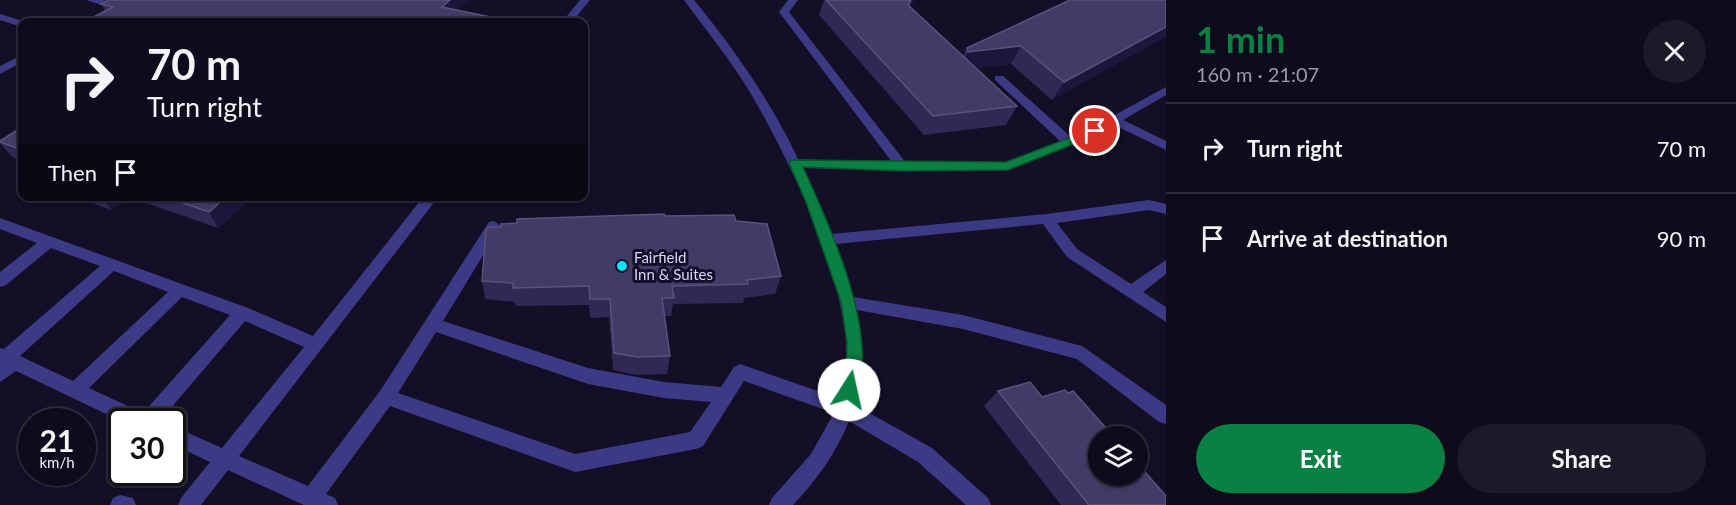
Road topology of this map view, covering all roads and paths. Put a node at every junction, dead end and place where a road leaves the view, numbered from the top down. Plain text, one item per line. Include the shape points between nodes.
1 (91, 0) edge
2 (128, 0) edge
3 (585, 0) edge
4 (689, 0) edge
5 (793, 0) edge
6 (116, 6) junction
7 (106, 12) edge
8 (0, 17) edge
9 (570, 18) edge
10 (18, 23) edge
11 (18, 60) edge
12 (2, 67) edge
13 (999, 78) dead end
14 (1166, 90) edge
15 (1114, 120) junction
16 (1069, 141) junction
17 (1166, 146) edge
18 (795, 163) junction
19 (902, 167) junction
20 (428, 201) edge
21 (1166, 209) edge
22 (1047, 219) junction
23 (0, 224) edge
24 (494, 226) edge
25 (826, 240) junction
26 (49, 241) junction
27 (111, 265) junction
28 (1166, 266) edge
29 (0, 281) edge
30 (180, 290) junction
31 (1132, 292) junction
32 (848, 302) junction
33 (242, 313) junction
34 (1166, 315) edge
35 (432, 324) junction
36 (316, 345) junction
37 (5, 362) edge
38 (75, 390) junction
39 (726, 395) junction
40 (386, 397) junction
41 (114, 408) edge
42 (157, 408) edge
43 (844, 409) junction
44 (1166, 416) edge
45 (186, 441) edge
46 (226, 460) junction
47 (320, 501) edge
48 (120, 505) edge
49 (126, 505) edge
50 (188, 505) edge
51 (779, 505) edge
52 (981, 505) edge

1 - 6 street
2 - 6 street
3 - 9 street
4 - 18 street via 744,70
5 - 19 street via 784,12
6 - 7 street
8 - 10 street
11 - 12 street
13 - 16 street
14 - 15 street
15 - 16 street
15 - 17 street
16 - 19 street via 1008,166
18 - 19 street
18 - 25 street
20 - 36 street
21 - 22 street via 1149,205
22 - 25 street
22 - 31 street via 1072,253
23 - 26 street
24 - 35 street
25 - 32 street
26 - 27 street
26 - 29 street
27 - 30 street
27 - 37 street
28 - 31 street
30 - 33 street
30 - 38 street
31 - 34 street
32 - 43 street via 854,372
32 - 44 street via 963,322 1082,353
33 - 36 street
33 - 42 street
35 - 39 street via 588,376 664,390
35 - 40 street
36 - 46 street
37 - 38 street
38 - 41 street
39 - 40 street via 696,440 575,463
39 - 43 street via 741,372
40 - 47 street
43 - 51 street via 829,446 810,475
43 - 52 street via 925,455
45 - 46 street
46 - 47 street
46 - 50 street
48 - 49 street

